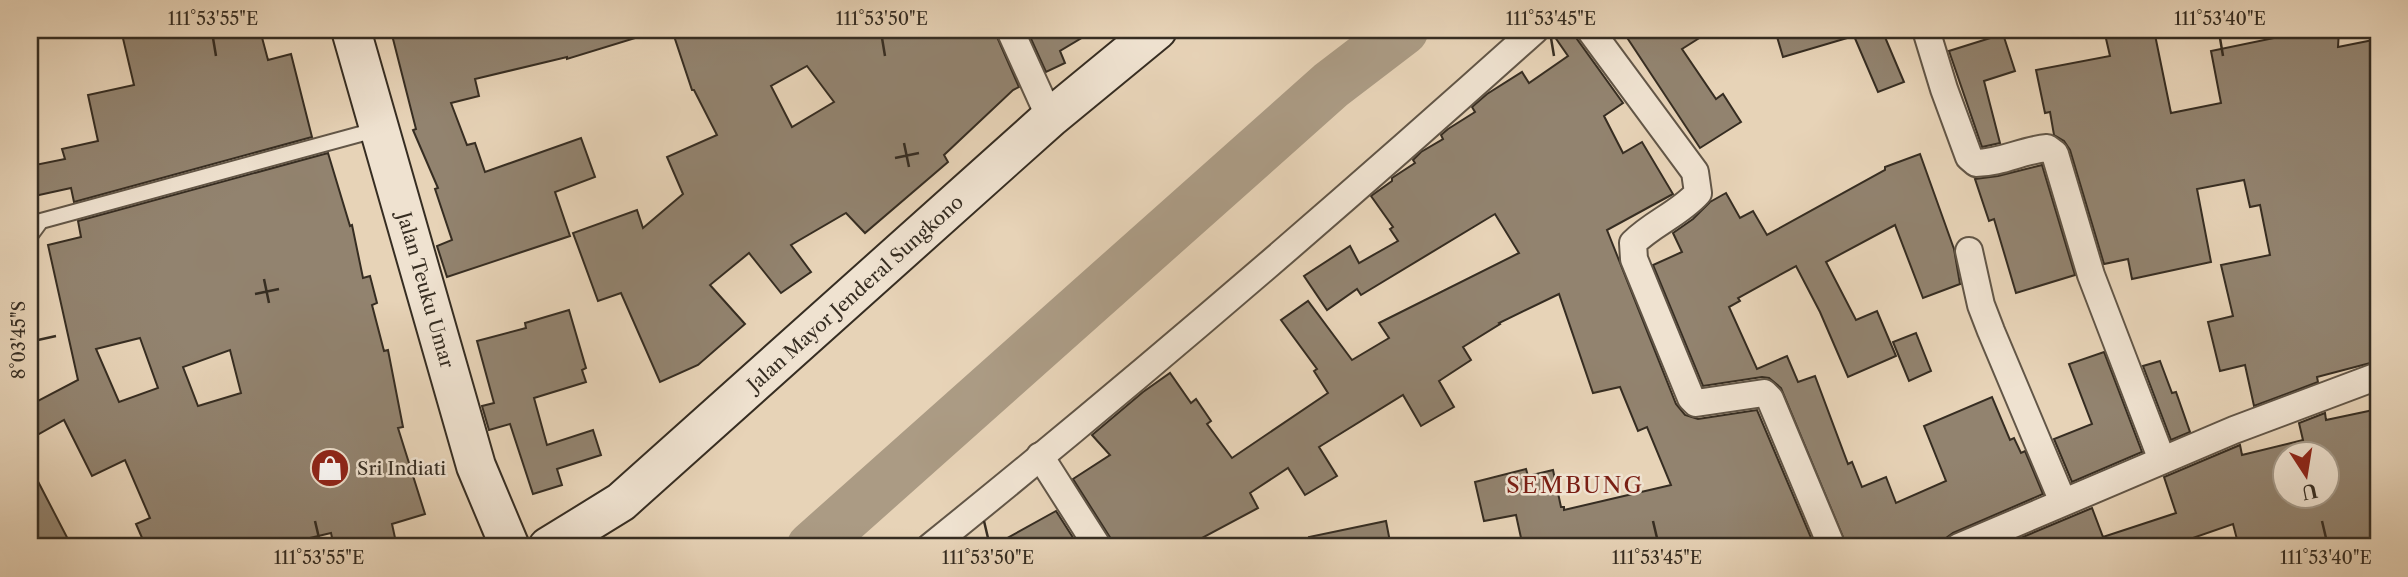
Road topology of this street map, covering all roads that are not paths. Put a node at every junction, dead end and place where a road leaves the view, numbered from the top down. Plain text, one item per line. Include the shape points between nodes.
1 (351, 30) edge
2 (1010, 30) edge
3 (1157, 30) edge
4 (1535, 30) edge
5 (1590, 30) edge
6 (1926, 30) edge
7 (1050, 118) junction
8 (380, 128) junction
9 (30, 236) edge
10 (1969, 251) dead end
11 (2378, 376) edge
12 (1040, 456) junction
13 (2162, 460) junction
14 (2063, 502) junction
15 (1987, 542) edge
16 (510, 547) edge
17 (548, 547) edge
18 (930, 547) edge
19 (1098, 547) edge
20 (1832, 547) edge
21 (1959, 547) edge

1 - 8 main road, Jalan Teuku Umar
2 - 7 street
3 - 7 main road, Jalan Mayor Jenderal Sungkono
4 - 12 street via 1401,151
5 - 20 street via 1695,172 1698,194 1633,243 1634,259 1691,398 1696,403 1764,393
6 - 13 street via 1969,157 1976,163 1990,163 2038,149 2055,154 2091,275
7 - 17 main road, Jalan Mayor Jenderal Sungkono via 621,502
8 - 9 lane via 41,221
8 - 16 main road, Jalan Teuku Umar via 476,466
10 - 14 street via 1981,305
11 - 13 street
12 - 18 street
12 - 19 street
13 - 14 street
14 - 15 street
15 - 21 street

